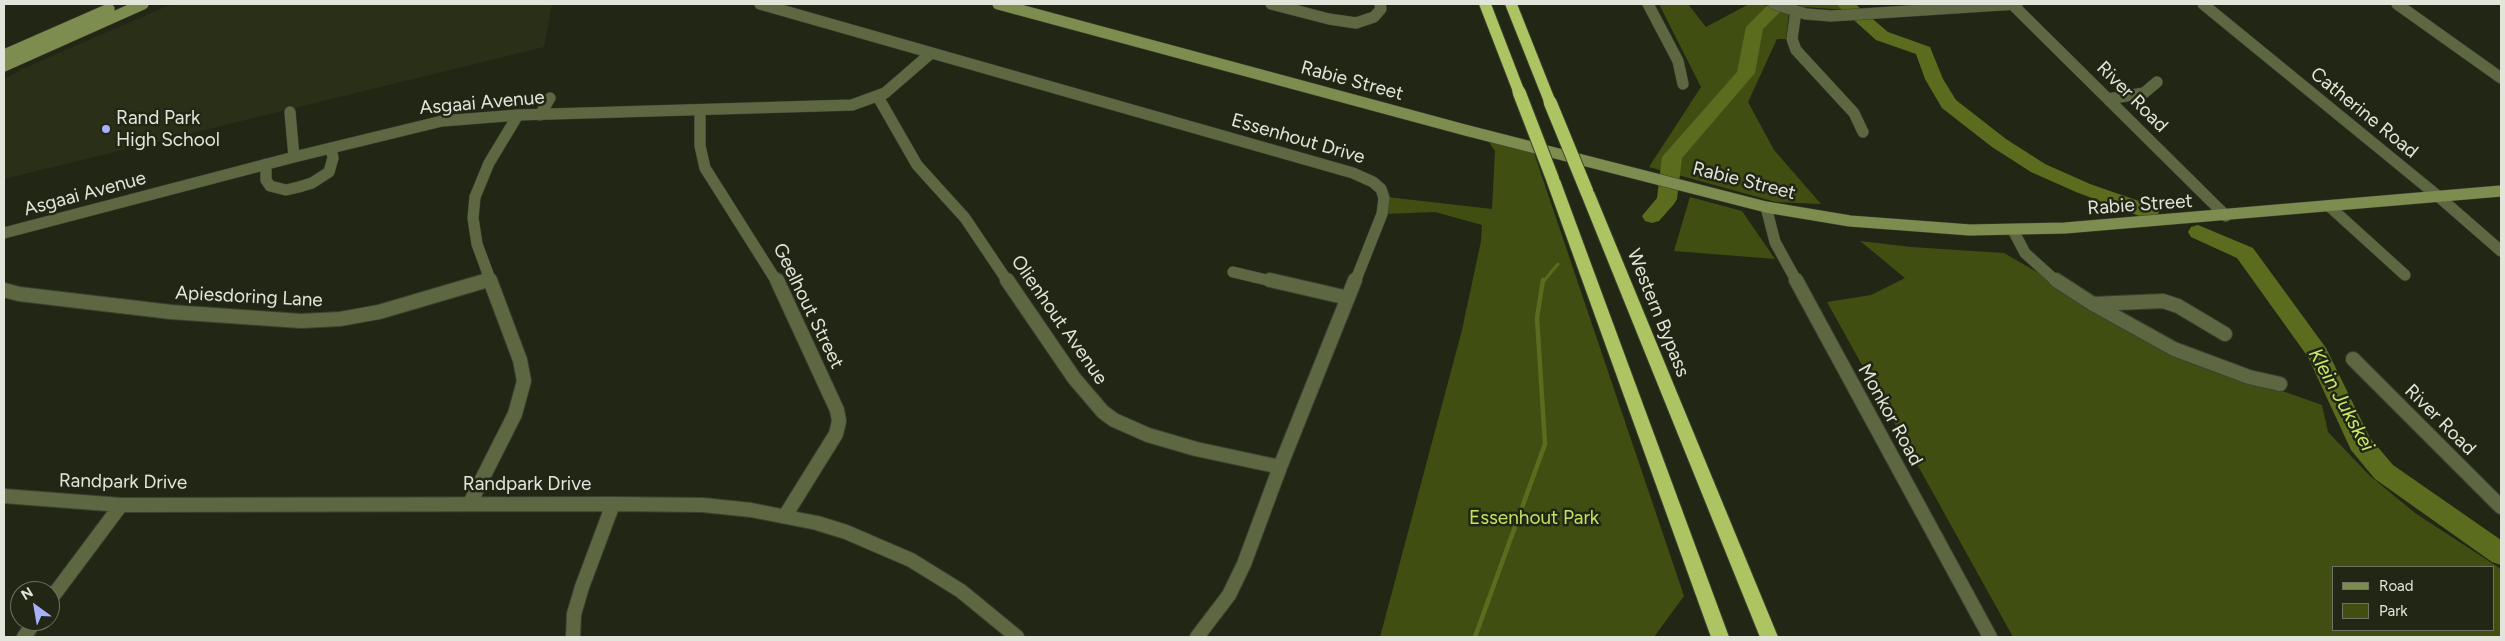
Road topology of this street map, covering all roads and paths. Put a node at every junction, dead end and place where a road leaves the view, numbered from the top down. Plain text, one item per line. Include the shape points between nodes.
1 (123, 4) edge
2 (143, 4) edge
3 (760, 4) edge
4 (998, 4) edge
5 (1271, 4) edge
6 (1380, 4) edge
7 (1486, 4) edge
8 (1511, 4) edge
9 (1648, 4) edge
10 (1774, 4) edge
11 (2012, 4) edge
12 (2017, 4) edge
13 (2203, 4) edge
14 (2397, 4) edge
15 (1792, 10) junction
16 (930, 54) junction
17 (4, 55) edge
18 (4, 66) edge
19 (2501, 78) edge
20 (2157, 82) dead end
21 (1683, 84) dead end
22 (878, 97) junction
23 (550, 98) dead end
24 (2108, 99) junction
25 (700, 111) junction
26 (290, 112) dead end
27 (518, 115) junction
28 (540, 115) junction
29 (1863, 132) dead end
30 (331, 148) junction
31 (294, 157) junction
32 (266, 164) junction
33 (2501, 191) edge
34 (2439, 197) junction
35 (2329, 206) junction
36 (1766, 207) junction
37 (2226, 216) junction
38 (2013, 230) junction
39 (5, 233) edge
40 (4, 245) edge
41 (2501, 251) edge
42 (1232, 272) dead end
43 (2405, 275) dead end
44 (489, 280) junction
45 (4, 290) edge
46 (1348, 298) junction
47 (2093, 304) junction
48 (2225, 334) dead end
49 (2353, 359) dead end
50 (2280, 384) dead end
51 (1280, 467) junction
52 (4, 496) edge
53 (470, 504) junction
54 (613, 504) junction
55 (121, 505) junction
56 (2501, 507) edge
57 (786, 516) junction
58 (60, 587) edge
59 (573, 637) edge
60 (1017, 637) edge
61 (1197, 637) edge
62 (1720, 637) edge
63 (1769, 637) edge
64 (1990, 637) edge

1 - 17 street
2 - 18 street
3 - 16 street, Essenhout Drive
4 - 36 street, Rabie Street
5 - 6 street via 1356,23 1374,18 1381,9
7 - 62 highway, bridge
8 - 63 highway, Western Bypass, bridge
9 - 21 street via 1678,61
10 - 15 street
11 - 12 street
11 - 15 street via 1843,16 1821,16
11 - 24 street, River Road
13 - 34 street, Catherine Road
14 - 19 street
15 - 29 street via 1792,39 1796,50 1854,113
16 - 22 street, Asgaai Avenue
16 - 46 street, Essenhout Drive via 1352,173 1373,182 1384,196 1383,208
20 - 24 street via 2144,93
22 - 25 street, Asgaai Avenue via 838,106
22 - 51 street, Olienhout Avenue via 917,165 965,218 1074,378 1102,412 1148,435
23 - 28 street
24 - 37 street, River Road
25 - 28 street, Asgaai Avenue
25 - 57 street, Geelhout Street via 700,146 706,168 773,272 838,410 836,434
26 - 31 street
27 - 28 street, Asgaai Avenue
27 - 30 street, Asgaai Avenue via 442,121
27 - 44 street via 492,157 475,197 474,234
30 - 31 street, Asgaai Avenue
30 - 32 street via 333,158 329,172 299,187 286,190 270,186 266,180
31 - 32 street, Asgaai Avenue
32 - 39 street, Asgaai Avenue
33 - 34 street, Rabie Street
34 - 35 street, Rabie Street
34 - 41 street, Catherine Road
35 - 37 street, Rabie Street
35 - 43 street
36 - 38 street, Rabie Street via 1896,226
36 - 64 street, Monkor Road via 1775,242
37 - 38 street, Rabie Street
38 - 47 street via 2025,253 2058,282
39 - 40 street
42 - 46 street
44 - 45 street, Apiesdoring Lane via 379,312 340,320 301,321 171,312
44 - 53 street via 520,360 524,381 515,414
46 - 51 street, Essenhout Drive
47 - 48 street via 2163,301 2178,306
47 - 50 street via 2174,348 2249,377
49 - 56 street, River Road
51 - 61 street, Essenhout Drive via 1229,595
52 - 55 street, Randpark Drive
53 - 54 street, Randpark Drive
53 - 55 street, Randpark Drive
54 - 57 street, Randpark Drive via 702,505
54 - 59 street via 582,587 574,614
55 - 58 street
57 - 60 street, Randpark Drive via 846,532 910,560 961,591

